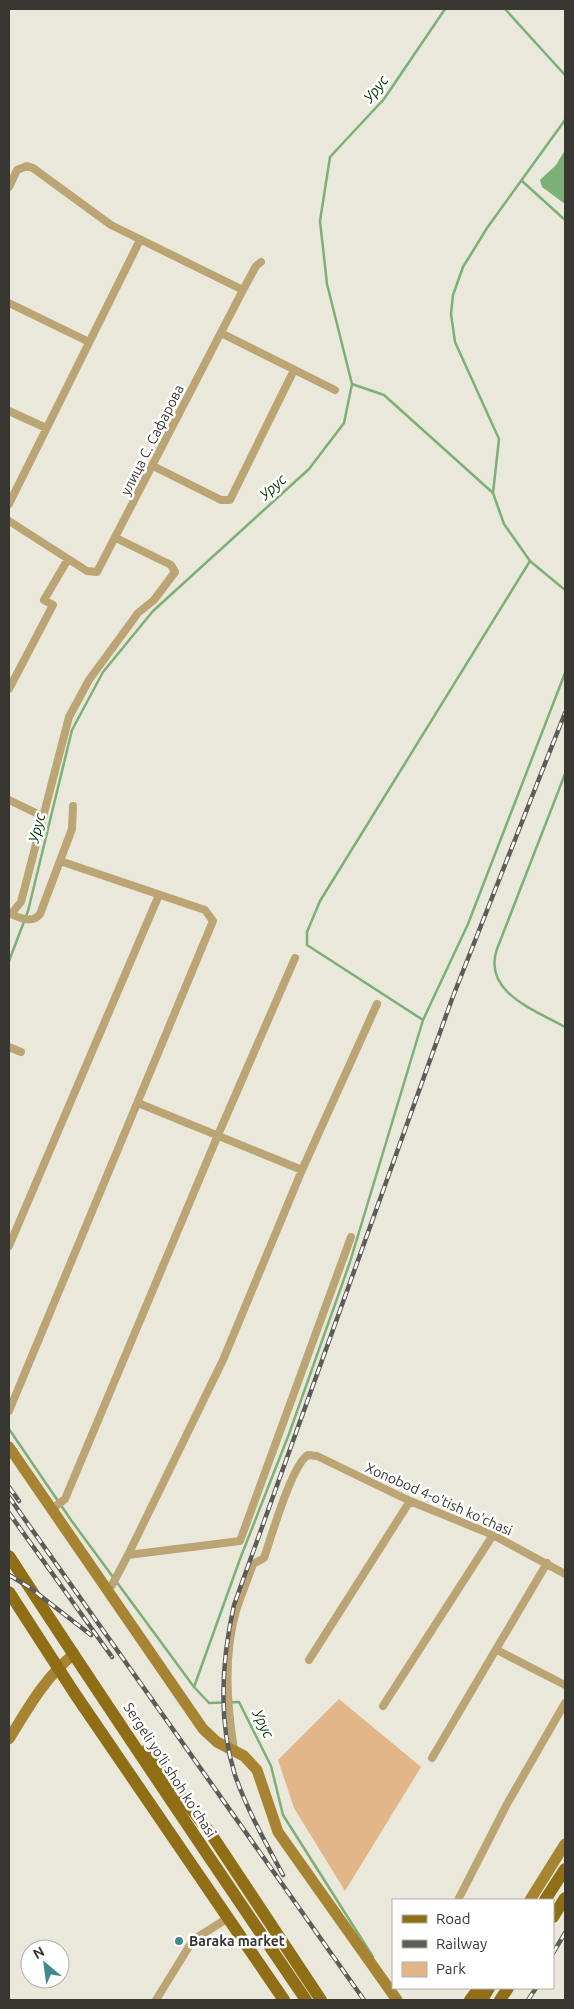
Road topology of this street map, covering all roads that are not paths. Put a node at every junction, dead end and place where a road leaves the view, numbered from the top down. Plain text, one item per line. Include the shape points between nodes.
1 (9, 187) edge
2 (140, 240) junction
3 (261, 262) dead end
4 (243, 290) junction
5 (9, 303) edge
6 (221, 332) junction
7 (89, 342) junction
8 (294, 370) junction
9 (335, 390) dead end
10 (9, 411) edge
11 (46, 428) junction
12 (153, 466) junction
13 (9, 504) edge
14 (9, 521) edge
15 (116, 538) junction
16 (68, 559) junction
17 (9, 689) edge
18 (9, 800) edge
19 (74, 806) dead end
20 (44, 817) junction
21 (60, 861) junction
22 (159, 895) junction
23 (10, 914) edge
24 (295, 958) dead end
25 (378, 1004) dead end
26 (9, 1047) edge
27 (21, 1052) dead end
28 (138, 1103) junction
29 (218, 1135) junction
30 (302, 1170) junction
31 (351, 1237) dead end
32 (9, 1246) edge
33 (9, 1411) edge
34 (9, 1447) edge
35 (410, 1501) junction
36 (51, 1510) junction
37 (493, 1535) junction
38 (128, 1555) junction
39 (9, 1556) edge
40 (547, 1563) junction
41 (565, 1574) edge
42 (112, 1582) junction
43 (9, 1592) edge
44 (497, 1650) junction
45 (74, 1654) junction
46 (309, 1660) dead end
47 (57, 1668) junction
48 (565, 1685) edge
49 (565, 1703) edge
50 (383, 1706) dead end
51 (124, 1727) junction
52 (9, 1739) edge
53 (234, 1750) junction
54 (432, 1758) dead end
55 (565, 1844) edge
56 (565, 1869) edge
57 (565, 1898) edge
58 (459, 1899) edge
59 (531, 1899) edge
60 (546, 1899) edge
61 (554, 1915) edge
62 (228, 1918) junction
63 (477, 1989) edge
64 (488, 1989) edge
65 (507, 1989) edge
66 (156, 2000) edge
67 (284, 2000) edge
68 (306, 2000) edge
69 (321, 2000) edge
70 (397, 2000) edge
71 (470, 2000) edge
72 (481, 2000) edge
73 (500, 2000) edge

1 - 2 street via 16,170 27,166 33,168 111,225
2 - 4 street
2 - 7 street
3 - 4 street, улица С. Сафарова
4 - 6 street, улица С. Сафарова
5 - 7 street
6 - 8 street
6 - 12 street, улица С. Сафарова
7 - 11 street
8 - 9 street
8 - 12 street via 230,500 221,500
10 - 11 street
11 - 13 street
12 - 15 street, улица С. Сафарова
14 - 16 street, улица С. Сафарова
15 - 16 street, улица С. Сафарова via 97,572 88,571
15 - 20 street via 171,565 175,572 154,600 138,613 90,680 69,717
16 - 17 street via 44,600 53,605
18 - 20 street
19 - 21 street via 72,829
20 - 23 street via 22,902
21 - 22 street
21 - 23 street via 36,919
22 - 28 street via 205,910 212,916 213,925
22 - 32 street
24 - 29 street
25 - 30 street
26 - 27 street
28 - 29 street
28 - 33 street
29 - 30 street
29 - 36 street via 65,1499
30 - 38 street via 223,1360
31 - 38 street via 240,1541
34 - 36 street
35 - 37 street, Xonobod 4-o'tish ko'chasi
35 - 46 street
35 - 53 street, Xonobod 4-o'tish ko'chasi via 312,1454 302,1460 286,1494 264,1558 253,1564 236,1611 227,1690
36 - 42 street
37 - 40 street, Xonobod 4-o'tish ko'chasi
37 - 50 street
38 - 42 street
39 - 45 main road, Sergeli yo‘li shoh ko‘chasi
40 - 41 street, Xonobod 4-o'tish ko'chasi
40 - 44 street
42 - 53 street via 203,1729 217,1742
43 - 47 main road
44 - 48 street
44 - 54 street
45 - 47 street
45 - 51 main road, Sergeli yo‘li shoh ko‘chasi
47 - 52 street
47 - 62 main road
49 - 58 street via 507,1804
51 - 68 main road, Sergeli yo‘li shoh ko‘chasi
51 - 69 main road via 190,1806
53 - 70 street via 257,1770 278,1832
55 - 59 street
56 - 60 main road
57 - 61 main road
62 - 66 street via 193,1940
62 - 67 main road
63 - 71 main road, bridge
64 - 72 main road
65 - 73 main road

